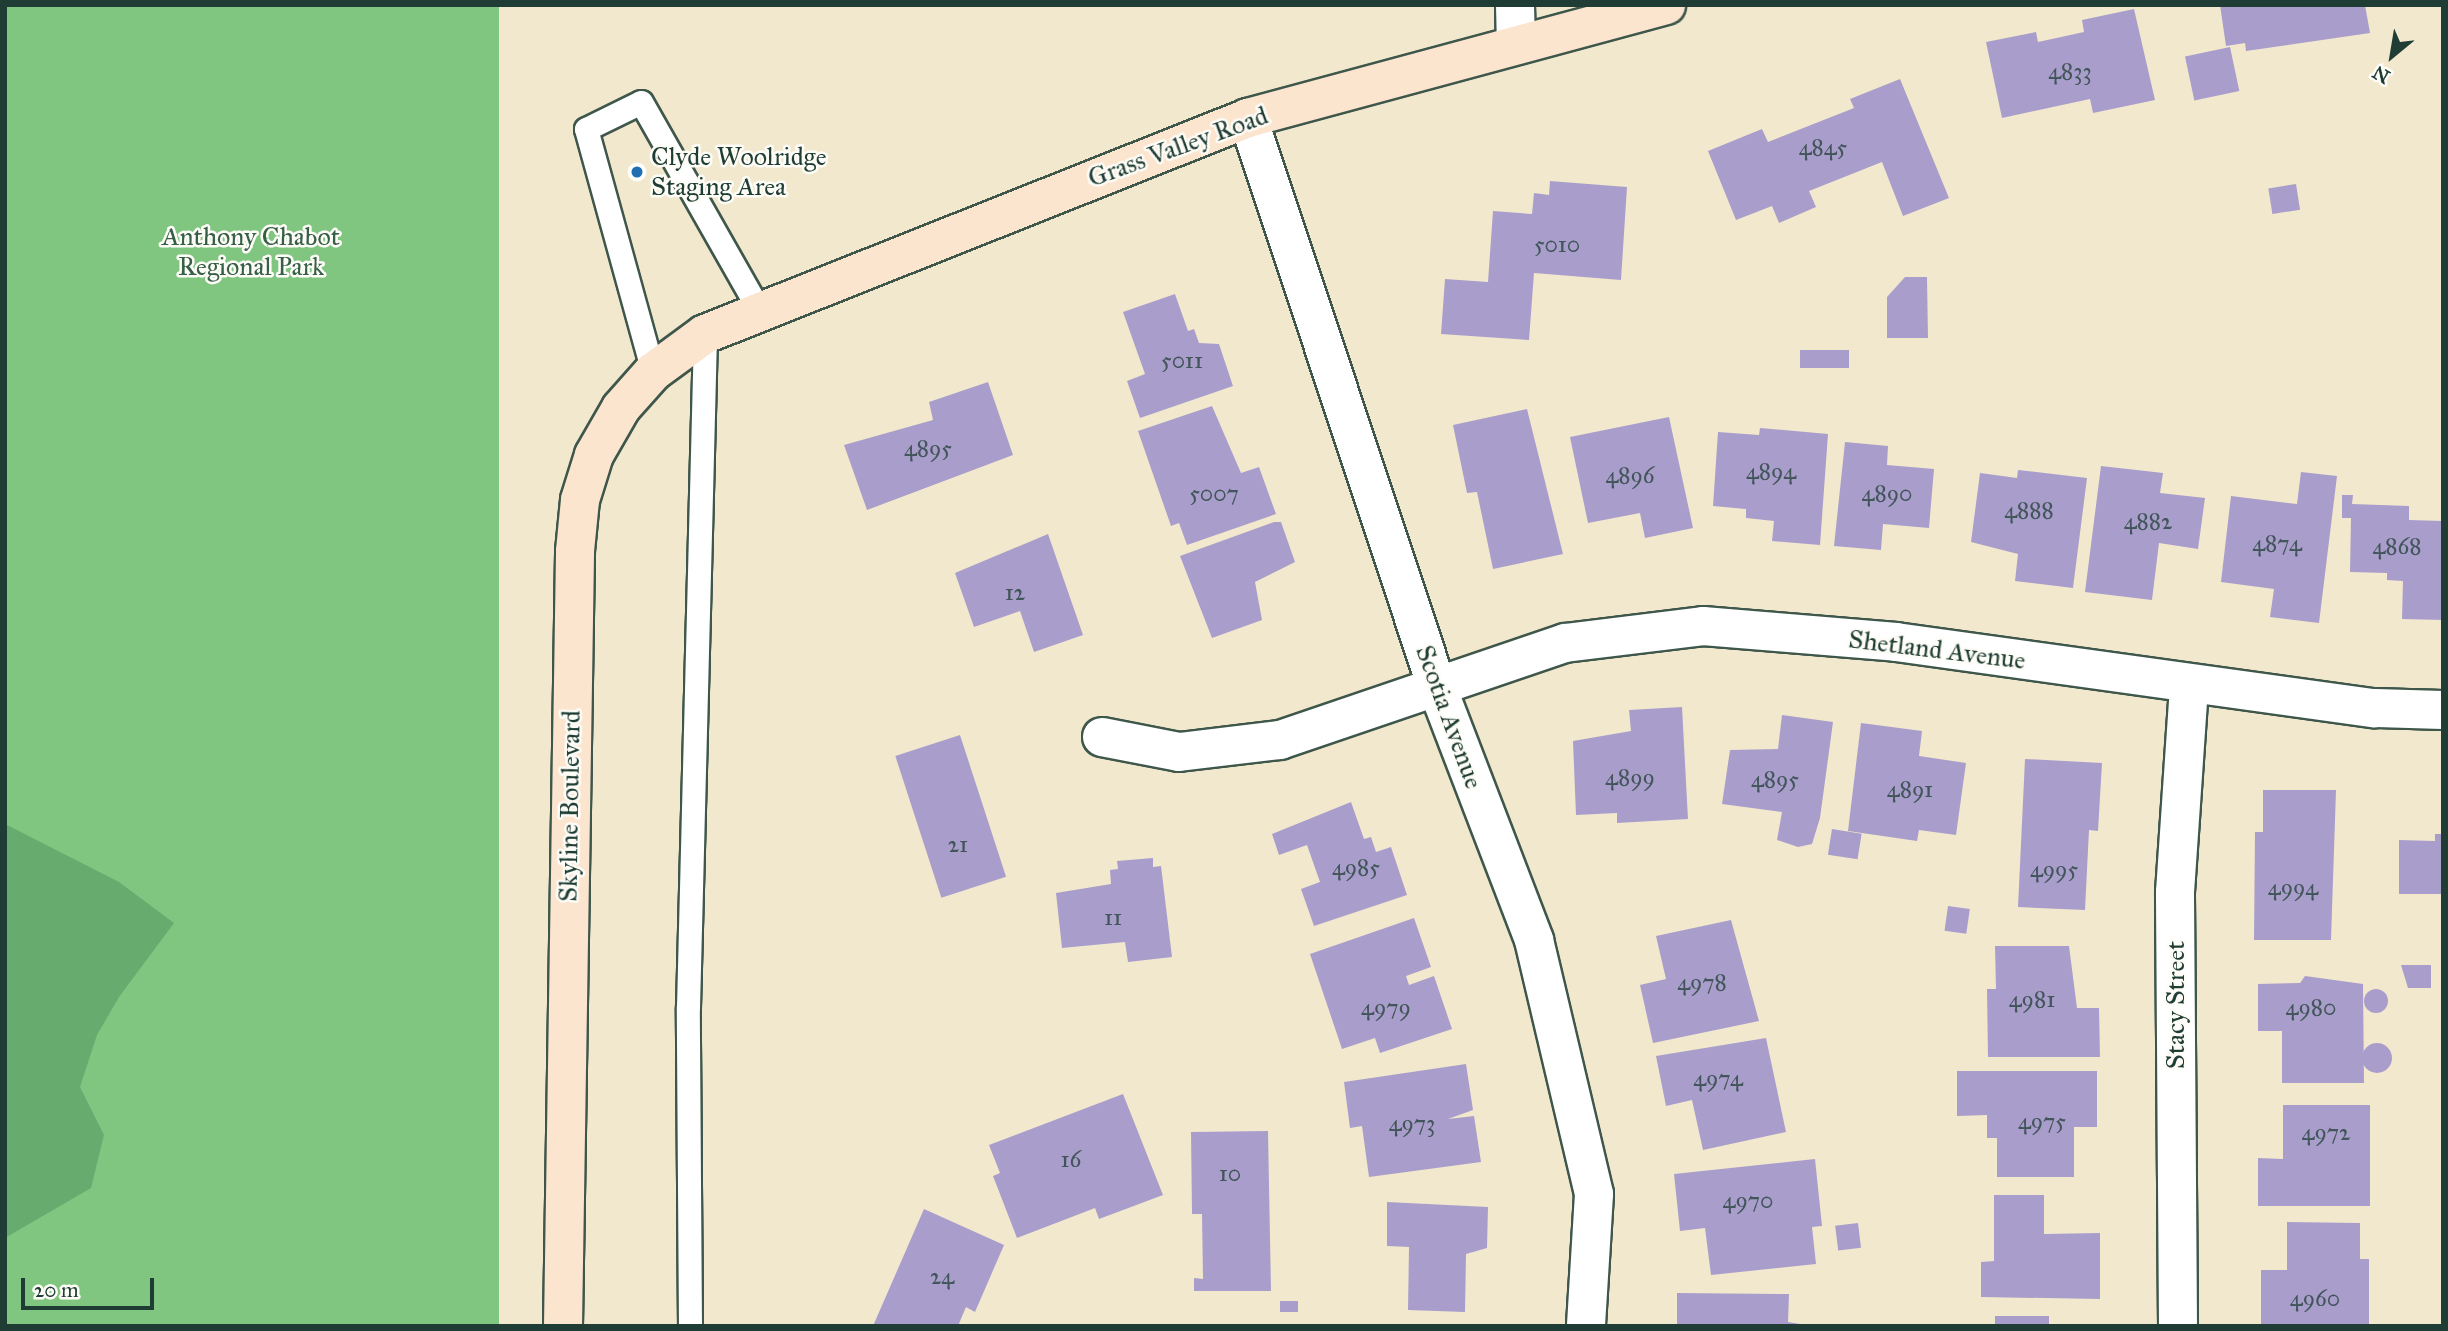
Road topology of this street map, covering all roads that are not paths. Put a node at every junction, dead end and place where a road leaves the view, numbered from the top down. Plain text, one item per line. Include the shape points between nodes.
1 (1515, 5) edge
2 (1666, 5) edge
3 (1516, 45) junction
4 (1248, 118) junction
5 (759, 310) junction
6 (705, 334) junction
7 (653, 372) junction
8 (2189, 684) junction
9 (1437, 687) junction
10 (2443, 710) edge
11 (1102, 737) dead end
12 (563, 1326) edge
13 (690, 1326) edge
14 (1586, 1326) edge
15 (2178, 1326) edge

1 - 3 street
2 - 3 main road, Grass Valley Road
3 - 4 main road, Grass Valley Road
4 - 5 main road, Grass Valley Road
4 - 9 street, Scotia Avenue
5 - 6 main road, Grass Valley Road
5 - 7 lane via 641,103 586,129
6 - 7 main road, Skyline Boulevard
6 - 13 lane via 688,1007
7 - 12 main road, Skyline Boulevard via 621,408 594,455 580,500 575,551
8 - 9 street, Shetland Avenue via 1896,642 1703,626 1565,643
8 - 10 street, Shetland Avenue via 2374,708
8 - 15 street, Stacy Street via 2175,892
9 - 11 street, Shetland Avenue via 1280,740 1179,752
9 - 14 street, Scotia Avenue via 1534,940 1591,1181

